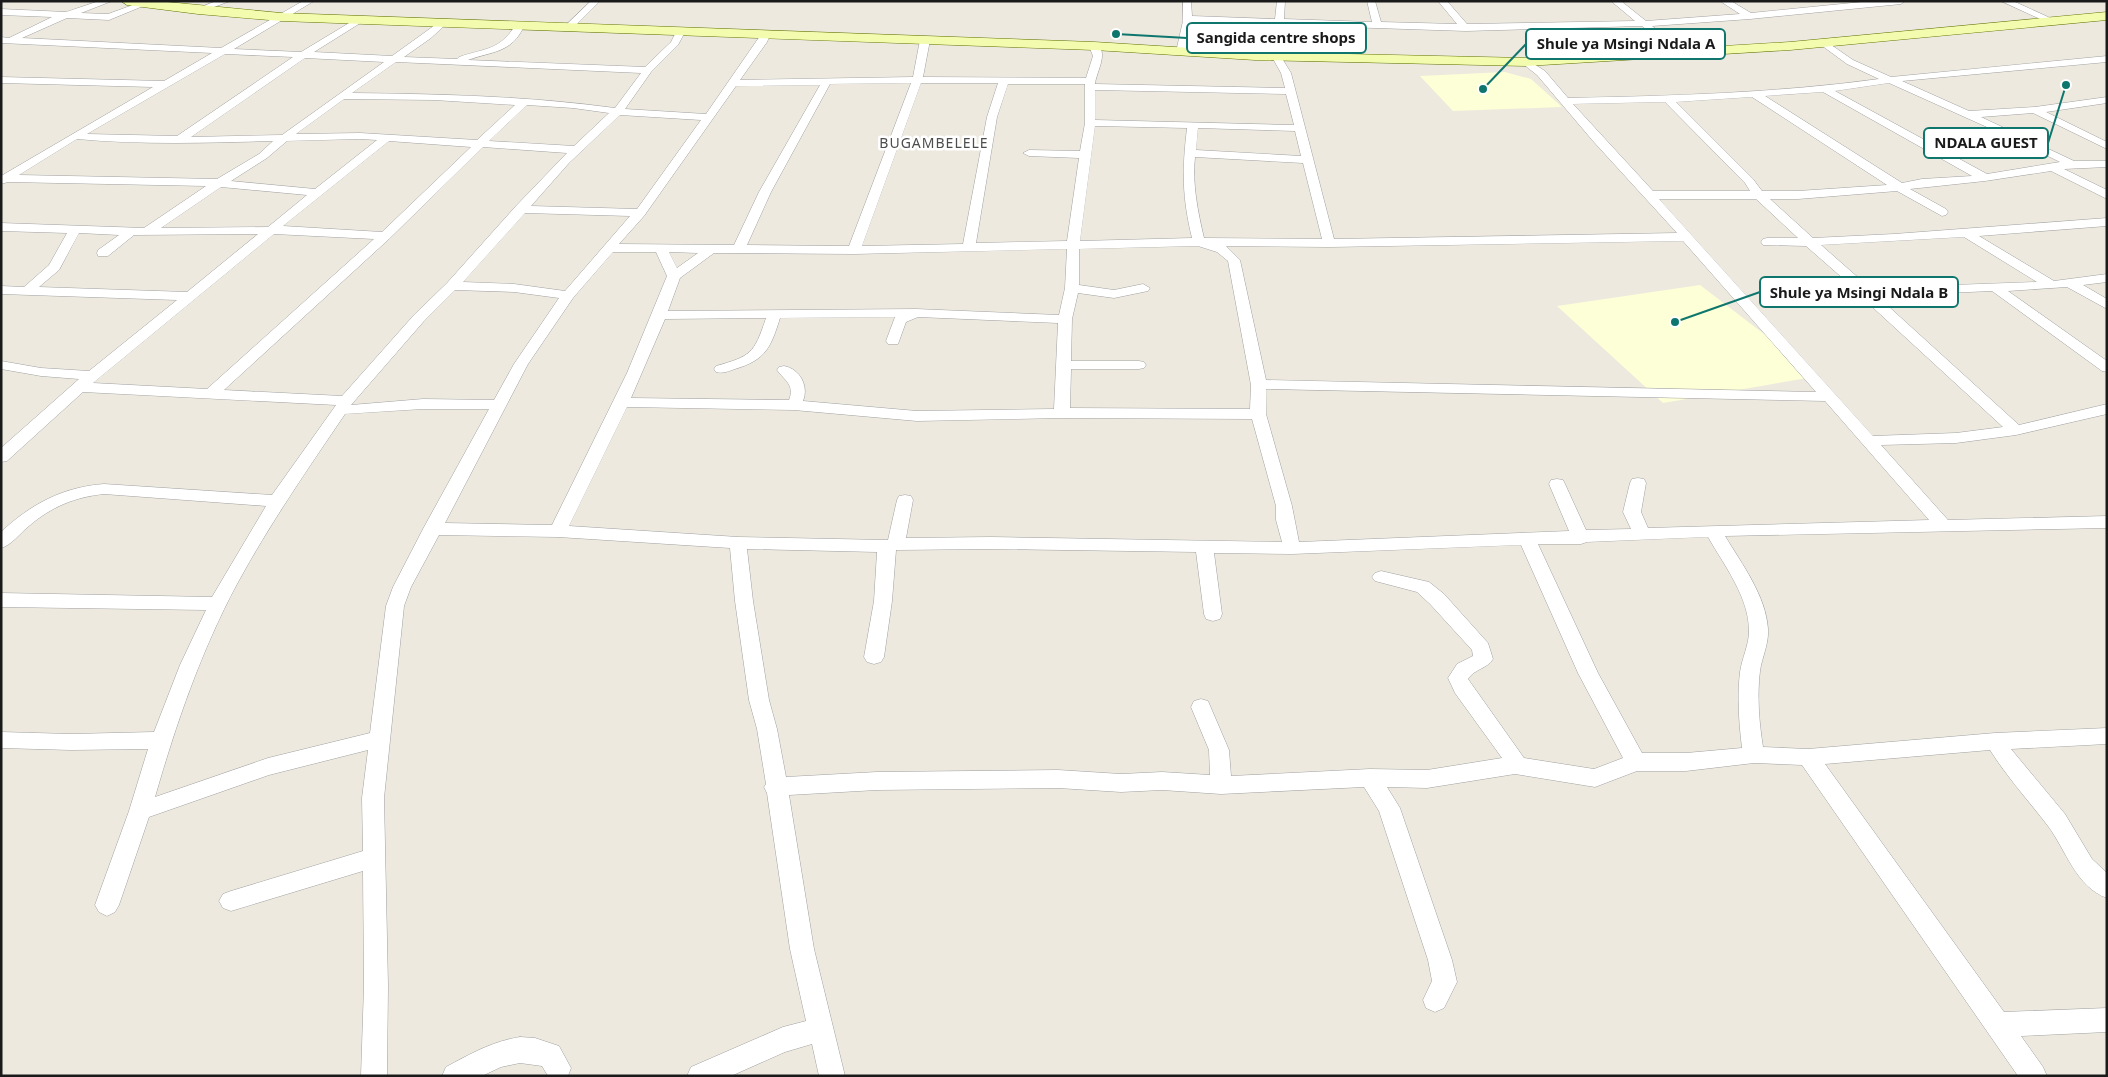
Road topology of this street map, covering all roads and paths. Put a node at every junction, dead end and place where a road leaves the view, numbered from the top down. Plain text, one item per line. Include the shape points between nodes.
1 (108, 1) edge
2 (127, 1) edge
3 (226, 1) edge
4 (232, 1) edge
5 (310, 1) edge
6 (596, 1) edge
7 (1187, 1) edge
8 (1281, 1) edge
9 (1371, 1) edge
10 (1442, 1) edge
11 (1615, 1) edge
12 (1724, 1) edge
13 (1806, 1) edge
14 (1901, 1) edge
15 (2005, 1) edge
16 (144, 4) junction
17 (198, 10) junction
18 (1823, 10) junction
19 (1, 12) edge
20 (246, 14) junction
21 (66, 16) junction
22 (1750, 16) junction
23 (2107, 16) edge
24 (281, 17) junction
25 (1188, 18) junction
26 (359, 20) junction
27 (1279, 21) junction
28 (2052, 21) junction
29 (442, 23) junction
30 (1376, 23) junction
31 (1642, 23) junction
32 (519, 26) junction
33 (569, 27) junction
34 (1466, 28) junction
35 (680, 32) junction
36 (765, 35) junction
37 (925, 40) junction
38 (4, 42) edge
39 (1824, 43) junction
40 (1094, 46) junction
41 (224, 51) junction
42 (1181, 52) junction
43 (1681, 53) junction
44 (305, 54) junction
45 (1277, 57) junction
46 (393, 59) junction
47 (2107, 59) edge
48 (658, 60) junction
49 (452, 62) junction
50 (1526, 62) junction
51 (1094, 65) junction
52 (628, 69) junction
53 (648, 70) junction
54 (1, 79) edge
55 (917, 80) junction
56 (1004, 80) junction
57 (1888, 80) junction
58 (826, 81) junction
59 (1051, 81) junction
60 (732, 83) junction
61 (165, 84) junction
62 (1091, 84) junction
63 (1825, 89) junction
64 (1290, 91) junction
65 (1756, 95) junction
66 (342, 96) junction
67 (1668, 100) junction
68 (2107, 100) edge
69 (1564, 101) junction
70 (524, 102) junction
71 (2088, 102) junction
72 (2034, 110) junction
73 (2107, 110) edge
74 (617, 112) junction
75 (1968, 115) junction
76 (710, 117) junction
77 (1090, 123) junction
78 (1193, 125) junction
79 (1299, 128) junction
80 (75, 136) junction
81 (388, 137) junction
82 (284, 138) junction
83 (111, 139) junction
84 (2022, 139) junction
85 (179, 140) junction
86 (480, 144) junction
87 (2107, 146) edge
88 (52, 150) junction
89 (577, 150) junction
90 (1029, 153) dead end
91 (1191, 153) junction
92 (1086, 154) junction
93 (1307, 160) junction
94 (2072, 164) junction
95 (2107, 164) edge
96 (2054, 168) junction
97 (3, 175) edge
98 (1985, 178) junction
99 (220, 183) junction
100 (1902, 187) junction
101 (318, 193) junction
102 (1650, 195) junction
103 (1759, 195) junction
104 (2107, 196) edge
105 (520, 209) junction
106 (1942, 212) dead end
107 (640, 213) junction
108 (2107, 222) edge
109 (1, 227) edge
110 (74, 229) junction
111 (270, 229) junction
112 (132, 231) junction
113 (147, 232) junction
114 (1964, 232) junction
115 (385, 236) junction
116 (1686, 237) junction
117 (1200, 242) junction
118 (1767, 242) dead end
119 (1811, 242) junction
120 (1329, 243) junction
121 (1073, 246) junction
122 (609, 248) junction
123 (711, 248) junction
124 (739, 248) junction
125 (969, 248) junction
126 (662, 249) junction
127 (1234, 249) junction
128 (854, 250) junction
129 (103, 253) dead end
130 (674, 276) junction
131 (2106, 279) edge
132 (2070, 283) junction
133 (2052, 285) junction
134 (452, 286) junction
135 (1072, 288) junction
136 (1143, 288) dead end
137 (1996, 288) junction
138 (1, 290) edge
139 (27, 291) junction
140 (1867, 292) junction
141 (568, 294) junction
142 (189, 296) junction
143 (2107, 305) edge
144 (916, 313) junction
145 (774, 314) junction
146 (660, 315) junction
147 (1065, 319) junction
148 (893, 341) dead end
149 (1064, 364) junction
150 (1, 365) edge
151 (1138, 365) dead end
152 (2107, 368) edge
153 (721, 369) dead end
154 (784, 370) dead end
155 (93, 376) junction
156 (1259, 385) junction
157 (80, 387) junction
158 (212, 393) junction
159 (1831, 397) junction
160 (622, 402) junction
161 (499, 404) junction
162 (794, 405) junction
163 (343, 406) junction
164 (2107, 409) edge
165 (1062, 413) junction
166 (1258, 414) junction
167 (2016, 430) junction
168 (1869, 441) junction
169 (1, 457) edge
170 (1638, 483) dead end
171 (1557, 484) dead end
172 (905, 500) dead end
173 (277, 501) junction
174 (2107, 522) edge
175 (1943, 525) junction
176 (432, 529) junction
177 (558, 531) junction
178 (1714, 531) junction
179 (1642, 535) junction
180 (1581, 538) junction
181 (1527, 539) junction
182 (1, 542) edge
183 (738, 543) junction
184 (891, 545) junction
185 (1204, 546) junction
186 (1292, 548) junction
187 (1381, 577) dead end
188 (1, 600) edge
189 (217, 604) junction
190 (1213, 614) dead end
191 (874, 656) dead end
192 (1201, 707) dead end
193 (2107, 736) edge
194 (380, 739) junction
195 (1, 740) edge
196 (161, 740) junction
197 (1995, 741) junction
198 (1754, 756) junction
199 (1808, 757) junction
200 (1636, 762) junction
201 (1515, 766) junction
202 (1370, 778) junction
203 (1221, 785) junction
204 (775, 787) junction
205 (140, 811) junction
206 (373, 858) junction
207 (2107, 888) edge
208 (231, 901) dead end
209 (106, 905) dead end
210 (1435, 1000) dead end
211 (2107, 1020) edge
212 (1999, 1026) junction
213 (821, 1029) junction
214 (558, 1068) dead end
215 (374, 1076) edge
216 (455, 1076) edge
217 (700, 1076) edge
218 (832, 1076) edge
219 (2034, 1076) edge

1 - 21 street
2 - 16 street
3 - 17 street
4 - 20 street
5 - 24 street
6 - 33 street
7 - 25 street
8 - 27 street
9 - 30 street
10 - 34 street
11 - 31 street
12 - 22 street
13 - 18 street
14 - 18 street
15 - 28 street
16 - 17 street
16 - 21 street via 112,17
17 - 20 street
18 - 22 street
19 - 21 street
20 - 24 street
21 - 38 street
22 - 31 street
23 - 28 street
24 - 26 street
24 - 41 street
25 - 27 street
25 - 42 street
26 - 29 street
26 - 44 street
27 - 30 street
28 - 39 street
29 - 32 street
29 - 46 street
30 - 34 street
31 - 34 street
31 - 43 street
32 - 33 street
32 - 49 street via 508,44
33 - 35 street
35 - 36 street
35 - 48 street via 675,43
36 - 37 street
36 - 60 street
37 - 40 street
37 - 55 street
38 - 41 street
39 - 43 street
39 - 57 street via 1847,60
40 - 42 street
40 - 51 street via 1098,56
41 - 44 street
41 - 61 street
42 - 45 street
43 - 50 street
44 - 46 street
44 - 85 street via 236,98
45 - 50 street
45 - 64 street via 1286,73
46 - 49 street
46 - 66 street
47 - 57 street
48 - 52 street
48 - 53 street
49 - 52 street
50 - 69 street
51 - 59 street
51 - 62 street
52 - 53 street
53 - 74 street
54 - 61 street
55 - 56 street
55 - 58 street
55 - 128 street
56 - 59 street
56 - 125 street via 992,118
57 - 63 street
57 - 75 street
58 - 60 street
58 - 124 street via 765,192
59 - 62 street
60 - 76 street
61 - 80 street
62 - 64 street
62 - 77 street
63 - 65 street
63 - 98 street
64 - 79 street
65 - 67 street
65 - 100 street
66 - 70 street
66 - 82 street
67 - 69 street
67 - 103 street
68 - 71 street
69 - 102 street
70 - 74 street
70 - 86 street
71 - 72 street
71 - 73 street
72 - 75 street
72 - 87 street
74 - 76 street
74 - 89 street
75 - 84 street
76 - 107 street
77 - 78 street
77 - 92 street
78 - 79 street
78 - 91 street
79 - 93 street
80 - 83 street
80 - 88 street
81 - 82 street
81 - 86 street
81 - 101 street
82 - 85 street
82 - 99 street
83 - 85 street
83 - 88 street
84 - 94 street
84 - 95 street
86 - 89 street
86 - 115 street
88 - 97 street
89 - 105 street
90 - 92 street
91 - 93 street
91 - 117 street via 1188,166 1191,202
92 - 121 street
93 - 120 street
94 - 95 street
94 - 96 street
96 - 98 street
96 - 104 street
97 - 99 street
98 - 100 street
99 - 101 street
99 - 113 street
100 - 103 street
100 - 106 street
101 - 111 street
102 - 103 street
102 - 116 street
103 - 119 street
105 - 107 street
105 - 134 street
107 - 122 street
108 - 114 street
109 - 110 street
110 - 112 street
110 - 139 street via 54,267
111 - 113 street
111 - 115 street
111 - 142 street
112 - 113 street
112 - 129 street
114 - 119 street
114 - 133 street
115 - 158 street
116 - 120 street
116 - 159 street
117 - 121 street
117 - 127 street
118 - 119 street
119 - 140 street
120 - 127 street
121 - 125 street
121 - 135 street
122 - 126 street
122 - 141 street
123 - 124 street
123 - 126 street
123 - 130 street
124 - 128 street
125 - 128 street
126 - 130 street
127 - 156 street
130 - 146 street
131 - 132 street
132 - 133 street
132 - 143 street
133 - 137 street
134 - 141 street
134 - 163 street via 419,318
135 - 136 street via 1114,294
135 - 147 street
137 - 140 street
137 - 152 street
138 - 139 street
139 - 142 street
140 - 167 street via 1970,391
141 - 161 street via 521,364
142 - 155 street
144 - 145 street
144 - 147 street
144 - 148 street via 900,320
145 - 146 street
145 - 153 street via 760,353
146 - 160 street
147 - 149 street
149 - 151 street
149 - 165 street
150 - 155 street
154 - 162 street via 799,388
155 - 157 street
156 - 159 street
156 - 166 street
157 - 158 street
157 - 169 street
158 - 163 street
159 - 168 street
160 - 162 street
160 - 177 street
161 - 163 street
161 - 176 street
162 - 165 street via 917,416
163 - 173 street
164 - 167 street
165 - 166 street
166 - 186 street via 1284,506
167 - 168 street via 1956,438
168 - 175 street
170 - 179 street via 1632,512
171 - 180 street
172 - 184 street
173 - 182 street via 86,490 56,499
173 - 189 street
174 - 175 street
175 - 178 street
176 - 177 street
176 - 194 street via 409,570 395,606
177 - 183 street
178 - 179 street
178 - 198 street via 1748,591 1758,624 1758,647 1748,696
179 - 180 street
180 - 181 street
181 - 186 street
181 - 200 street via 1588,672
183 - 184 street
183 - 204 street via 744,602
184 - 185 street
184 - 191 street
185 - 186 street
185 - 190 street
187 - 201 street via 1423,587 1481,648 1483,659 1459,674 1460,683 1496,732
188 - 189 street
189 - 196 street
192 - 203 street via 1219,750
193 - 197 street
194 - 205 street via 268,767
194 - 206 street via 373,798
195 - 196 street
196 - 205 street
197 - 199 street
197 - 207 street via 2056,821 2084,866
198 - 199 street
198 - 200 street via 1686,762
199 - 212 street
200 - 201 street via 1595,778
201 - 202 street via 1427,779
202 - 203 street
202 - 210 street via 1388,808 1438,953 1445,982
203 - 204 street via 1058,779 877,781
204 - 213 street via 802,949
205 - 209 street
206 - 208 street
206 - 215 street
211 - 212 street
212 - 219 street
213 - 217 street via 783,1040
213 - 218 street
214 - 216 street via 550,1055 520,1050 503,1053

